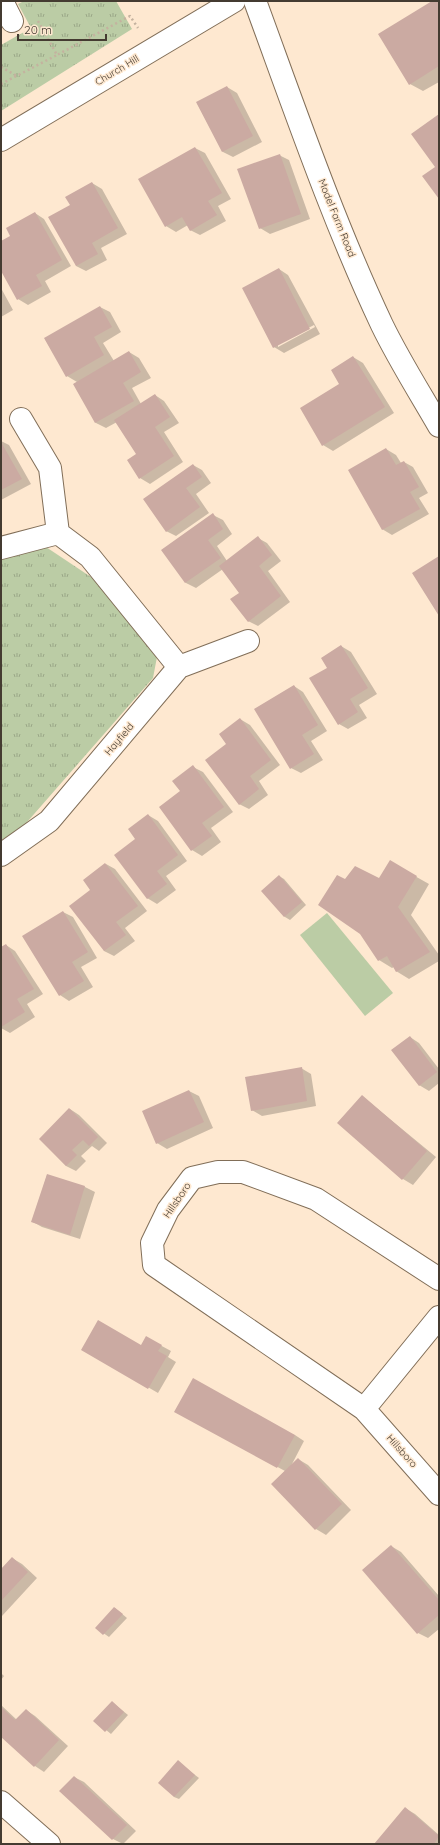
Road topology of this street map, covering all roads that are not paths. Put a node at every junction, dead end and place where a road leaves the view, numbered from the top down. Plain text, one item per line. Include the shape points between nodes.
1 (2, 1) edge
2 (234, 1) edge
3 (255, 1) edge
4 (12, 21) dead end
5 (1, 140) edge
6 (21, 419) dead end
7 (439, 426) edge
8 (58, 533) junction
9 (1, 548) edge
10 (248, 641) dead end
11 (179, 667) junction
12 (1, 855) edge
13 (439, 1279) edge
14 (439, 1317) edge
15 (364, 1409) junction
16 (439, 1494) edge
17 (1, 1802) edge
18 (49, 1844) edge

1 - 4 street
2 - 5 street, Church Hill
3 - 7 street, Model Farm Road via 364,284 383,327
6 - 8 street via 50,468
8 - 9 street
8 - 11 street via 90,557
10 - 11 street, Hayfield
11 - 12 street, Hayfield via 49,821
13 - 15 street, Hillsboro via 316,1199 243,1172 218,1172 192,1178 168,1210 152,1243 154,1265
14 - 15 street
15 - 16 street, Hillsboro
17 - 18 street

